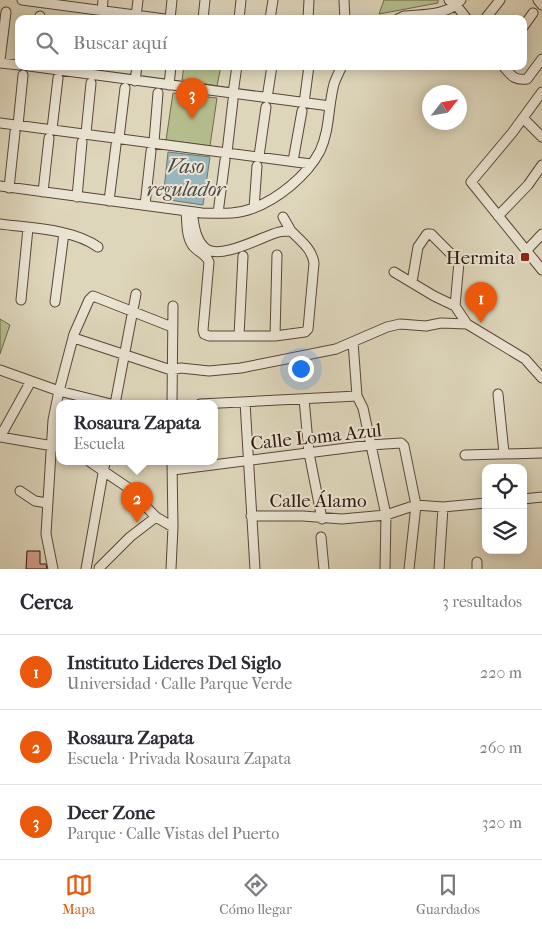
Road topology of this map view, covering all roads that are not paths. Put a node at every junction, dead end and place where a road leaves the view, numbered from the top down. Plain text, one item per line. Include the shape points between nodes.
1 (22, 0) edge
2 (104, 0) edge
3 (138, 0) edge
4 (172, 0) edge
5 (205, 0) edge
6 (241, 0) edge
7 (273, 0) edge
8 (309, 0) edge
9 (344, 0) edge
10 (500, 0) edge
11 (538, 0) edge
12 (34, 1) edge
13 (455, 2) edge
14 (69, 3) edge
15 (542, 5) edge
16 (102, 11) junction
17 (6, 12) dead end
18 (534, 13) dead end
19 (129, 15) edge
20 (136, 15) edge
21 (170, 15) edge
22 (203, 15) edge
23 (239, 15) edge
24 (271, 15) edge
25 (308, 15) edge
26 (345, 15) edge
27 (414, 15) edge
28 (464, 15) edge
29 (488, 15) edge
30 (527, 22) edge
31 (542, 59) edge
32 (0, 62) edge
33 (15, 64) edge
34 (72, 70) edge
35 (102, 70) edge
36 (136, 70) edge
37 (171, 70) edge
38 (236, 70) edge
39 (271, 70) edge
40 (308, 70) edge
41 (340, 70) edge
42 (506, 70) edge
43 (23, 75) dead end
44 (101, 76) junction
45 (58, 78) dead end
46 (135, 80) junction
47 (91, 83) dead end
48 (169, 85) junction
49 (125, 88) dead end
50 (542, 92) edge
51 (158, 93) dead end
52 (233, 96) junction
53 (267, 102) junction
54 (330, 106) junction
55 (303, 107) junction
56 (523, 118) junction
57 (0, 123) edge
58 (17, 129) junction
59 (50, 134) junction
60 (84, 137) junction
61 (542, 138) edge
62 (117, 142) junction
63 (152, 146) junction
64 (226, 156) junction
65 (258, 161) junction
66 (293, 161) junction
67 (311, 164) junction
68 (542, 165) edge
69 (5, 187) edge
70 (43, 192) junction
71 (77, 197) junction
72 (109, 201) junction
73 (145, 205) junction
74 (254, 208) junction
75 (189, 212) junction
76 (218, 213) junction
77 (498, 216) junction
78 (283, 217) dead end
79 (0, 224) edge
80 (28, 228) junction
81 (291, 231) junction
82 (64, 233) junction
83 (542, 234) edge
84 (98, 247) dead end
85 (526, 251) junction
86 (211, 255) junction
87 (277, 255) dead end
88 (243, 256) dead end
89 (542, 270) edge
90 (394, 272) dead end
91 (412, 282) junction
92 (136, 294) dead end
93 (21, 300) dead end
94 (55, 302) dead end
95 (173, 306) dead end
96 (455, 306) junction
97 (133, 311) junction
98 (467, 324) junction
99 (172, 327) junction
100 (239, 336) junction
101 (275, 336) junction
102 (74, 338) junction
103 (353, 342) junction
104 (123, 354) junction
105 (1, 370) edge
106 (171, 370) junction
107 (542, 378) edge
108 (31, 381) junction
109 (59, 390) junction
110 (498, 394) dead end
111 (357, 396) junction
112 (304, 399) junction
113 (57, 400) edge
114 (98, 400) edge
115 (114, 400) edge
116 (172, 400) edge
117 (245, 402) junction
118 (218, 403) edge
119 (56, 405) edge
120 (0, 437) edge
121 (370, 445) junction
122 (55, 447) edge
123 (309, 453) junction
124 (542, 453) edge
125 (504, 454) junction
126 (465, 455) dead end
127 (249, 459) junction
128 (218, 462) edge
129 (104, 466) edge
130 (172, 466) edge
131 (20, 490) dead end
132 (542, 497) edge
133 (527, 499) edge
134 (47, 503) junction
135 (482, 503) edge
136 (416, 505) junction
137 (443, 507) junction
138 (386, 515) junction
139 (252, 516) junction
140 (156, 517) junction
141 (322, 519) junction
142 (173, 527) junction
143 (321, 537) dead end
144 (87, 567) edge
145 (102, 568) edge
146 (53, 569) edge
147 (171, 569) edge
148 (255, 569) edge
149 (324, 569) edge
150 (385, 569) edge
151 (409, 569) edge
152 (439, 569) edge

1 - 12 street
2 - 16 street
3 - 20 street
4 - 21 street
5 - 22 street
6 - 23 street
7 - 24 street
8 - 25 street
9 - 26 street
10 - 29 street
11 - 15 street
12 - 14 street
13 - 27 street via 444,12
13 - 28 street
14 - 16 street
16 - 19 street
17 - 32 street
18 - 30 street
31 - 42 street via 527,80 512,78
32 - 33 street
34 - 44 street
35 - 44 street
36 - 46 street
37 - 48 street
38 - 52 street
39 - 53 street
40 - 55 street
41 - 54 street
43 - 58 street
44 - 46 street
45 - 59 street
46 - 48 street
47 - 60 street
48 - 52 street
49 - 62 street
50 - 56 street
51 - 63 street
52 - 53 street
52 - 64 street
53 - 55 street
53 - 65 street
54 - 55 street
54 - 67 street via 320,151
55 - 66 street
56 - 61 street
56 - 77 street via 471,182
57 - 58 street
58 - 59 street
58 - 69 street
59 - 60 street
59 - 70 street
60 - 62 street
60 - 71 street
62 - 63 street
62 - 72 street
63 - 64 street
63 - 73 street
64 - 65 street
64 - 76 street
65 - 66 street
65 - 74 street
66 - 67 street
67 - 74 street via 293,185
68 - 77 street
69 - 70 street
70 - 71 street
71 - 72 street
72 - 73 street
73 - 75 street
74 - 76 street
75 - 76 street
75 - 86 street via 197,237
77 - 85 street
78 - 81 street
79 - 80 street
80 - 82 street
80 - 93 street
81 - 86 street via 278,232
81 - 101 street via 313,254 308,329 302,333
82 - 84 street
82 - 94 street
83 - 85 street
85 - 89 street
86 - 100 street via 204,334
87 - 101 street
88 - 100 street
90 - 91 street
91 - 96 street
91 - 96 street via 418,247 427,234 431,234 460,262
92 - 97 street
95 - 99 street
96 - 98 street
97 - 99 street
97 - 102 street via 93,296 88,300
97 - 104 street
98 - 103 street via 400,324
98 - 107 street via 525,359
99 - 106 street
100 - 101 street
102 - 104 street
102 - 109 street
103 - 106 street via 336,350 241,368
103 - 111 street
104 - 106 street
104 - 115 street
105 - 108 street
106 - 116 street
108 - 109 street
108 - 120 street
109 - 113 street
109 - 114 street
110 - 125 street
111 - 112 street
111 - 121 street via 363,408
112 - 117 street
112 - 123 street
117 - 118 street
117 - 127 street
119 - 122 street via 53,420
120 - 122 street
121 - 123 street, Calle Loma Azul
121 - 136 street, Calle Loma Azul via 403,444
121 - 138 street
122 - 134 street
123 - 127 street, Calle Loma Azul
123 - 141 street
124 - 125 street
125 - 126 street
127 - 128 street, Calle Loma Azul
127 - 139 street
129 - 140 street
129 - 144 street
130 - 142 street
131 - 134 street via 35,501
132 - 133 street
134 - 146 street via 46,539
135 - 137 street
136 - 137 street
136 - 138 street, Calle Álamo
136 - 151 street
137 - 152 street
138 - 141 street, Calle Álamo
138 - 150 street
139 - 141 street, Calle Álamo
139 - 148 street
140 - 142 street
140 - 145 street via 130,538
142 - 147 street
143 - 149 street
144 - 145 street

